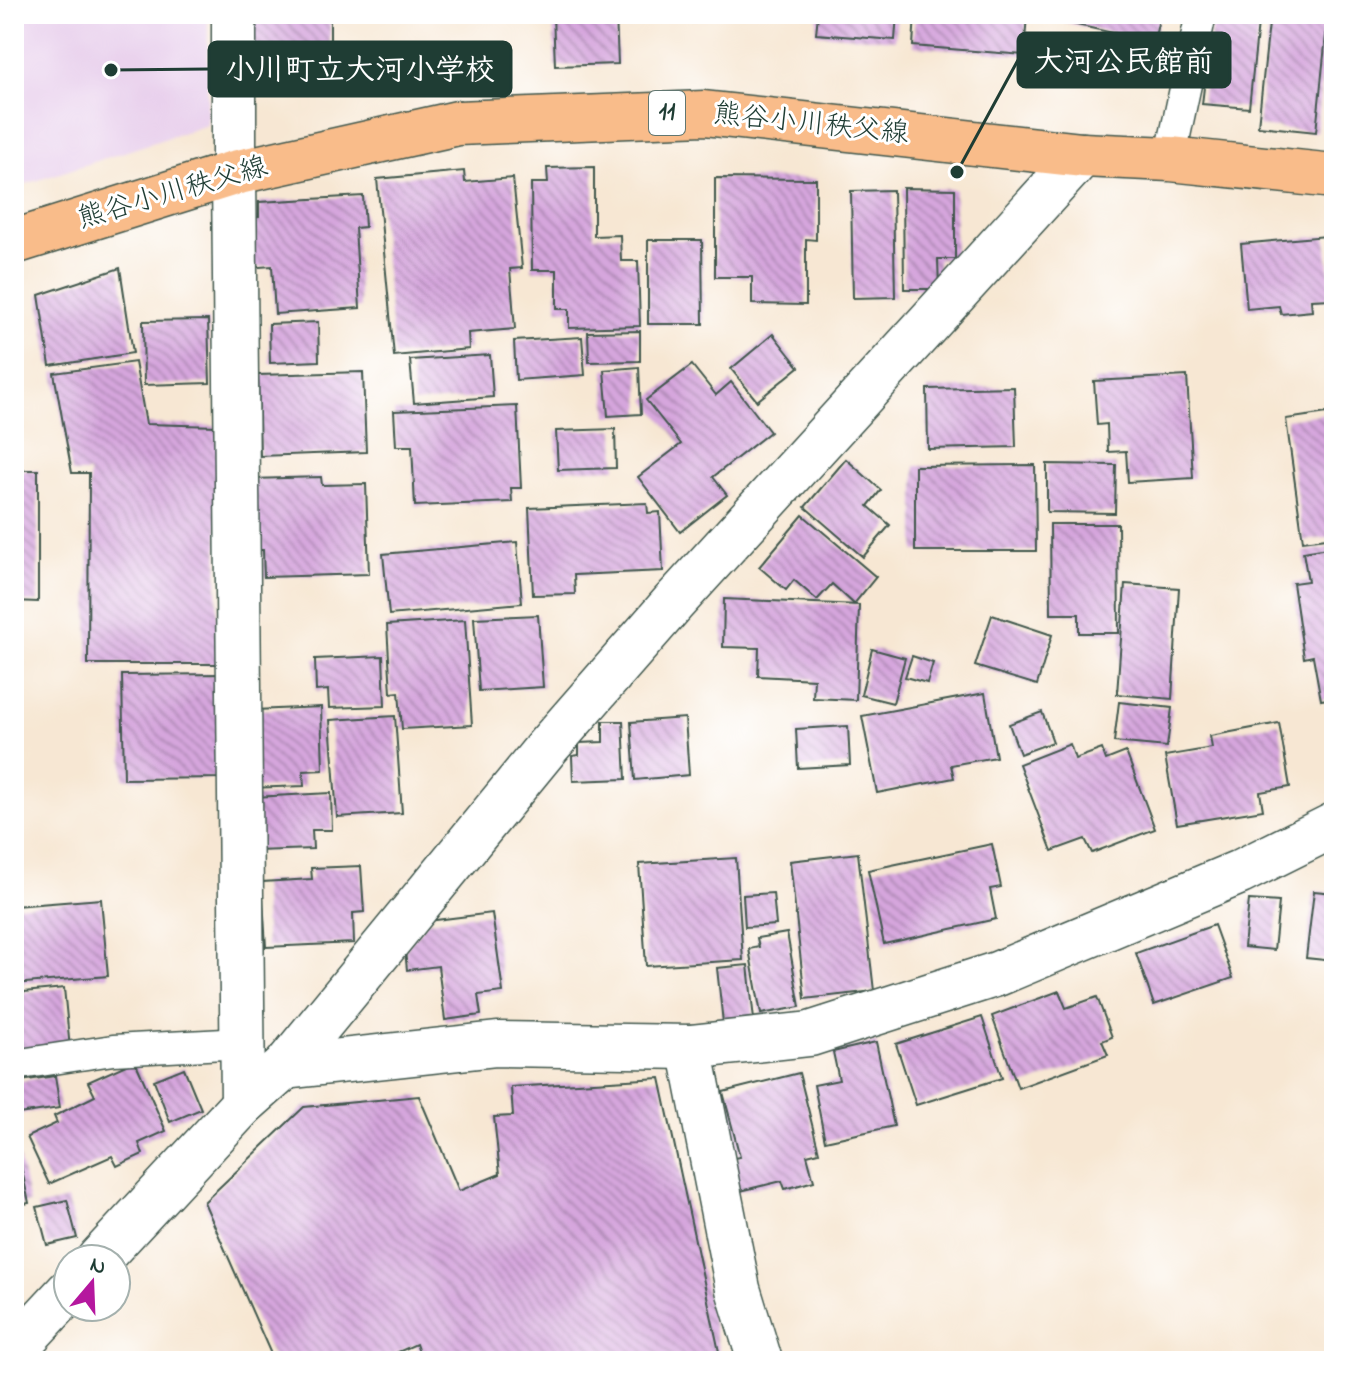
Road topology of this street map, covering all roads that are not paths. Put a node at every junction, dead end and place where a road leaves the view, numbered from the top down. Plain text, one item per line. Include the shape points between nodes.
1 (234, 14) edge
2 (1201, 14) edge
3 (1082, 155) junction
4 (1170, 159) junction
5 (234, 173) junction
6 (1334, 176) edge
7 (14, 242) edge
8 (1334, 825) edge
9 (243, 1043) junction
10 (690, 1047) junction
11 (14, 1065) edge
12 (285, 1067) junction
13 (243, 1104) junction
14 (114, 1243) edge
15 (52, 1309) edge
16 (14, 1350) edge
17 (760, 1361) edge

1 - 5 street
2 - 4 lane
3 - 4 main road, 熊谷小川秩父線 / 11
3 - 5 main road, 熊谷小川秩父線 / 11 via 690,113 458,123
3 - 12 street via 548,746
4 - 6 main road, 熊谷小川秩父線 / 11
5 - 7 main road, 熊谷小川秩父線 / 11
5 - 9 street
8 - 10 street via 1240,872 997,974 810,1034
9 - 11 lane via 113,1050
9 - 13 street
10 - 12 street via 497,1044
10 - 17 street via 738,1289
12 - 13 street
13 - 14 street
15 - 16 street

